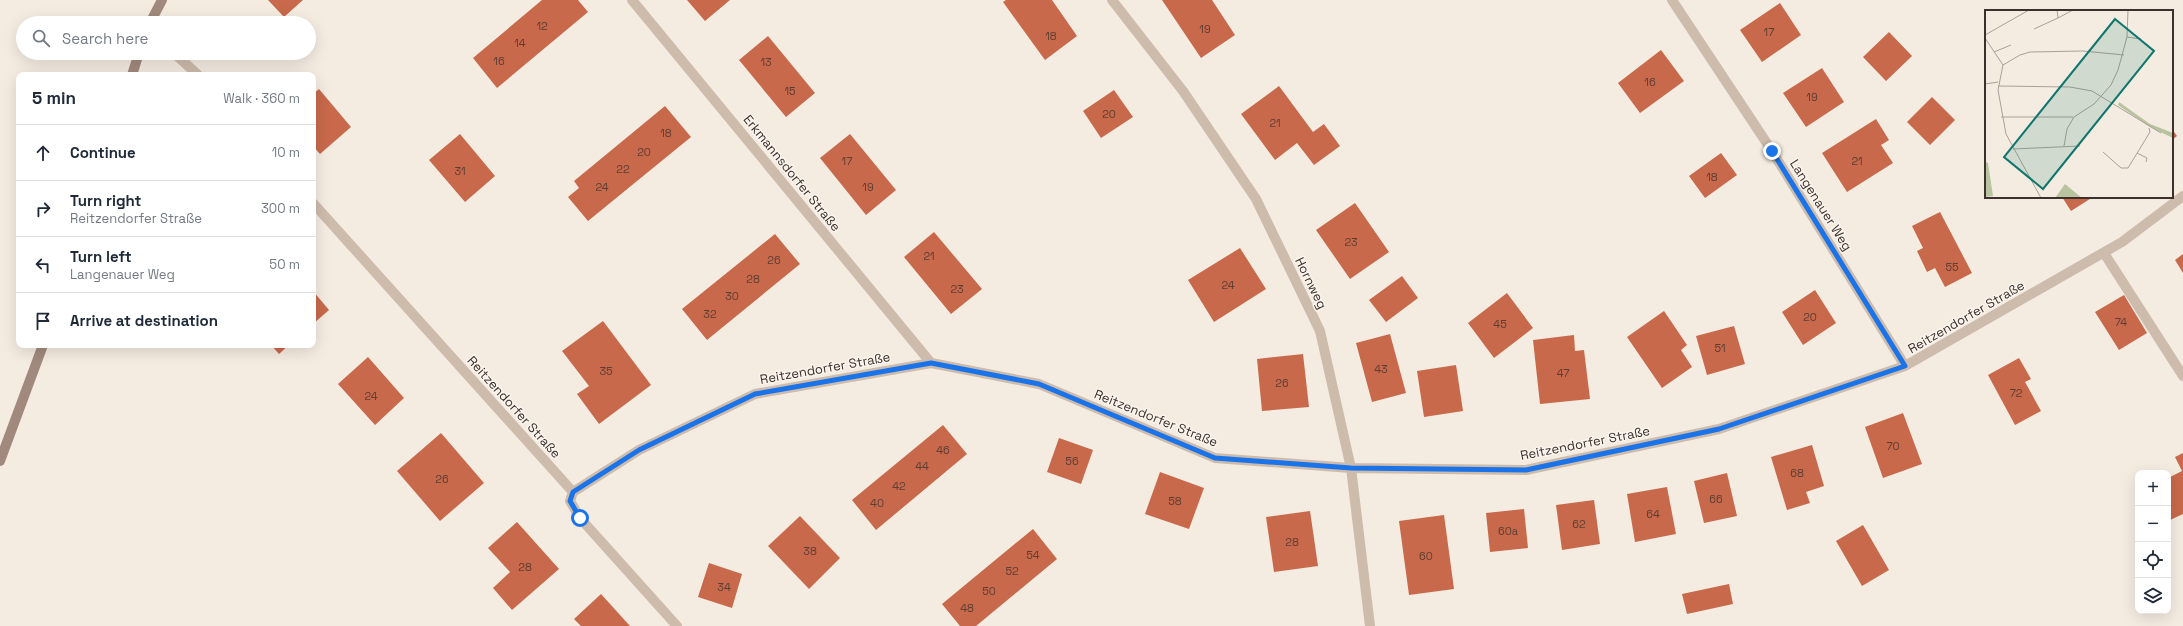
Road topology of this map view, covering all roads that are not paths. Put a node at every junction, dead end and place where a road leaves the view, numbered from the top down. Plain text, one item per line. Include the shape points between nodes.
1 (162, 0) edge
2 (632, 0) edge
3 (1112, 0) edge
4 (1672, 0) edge
5 (154, 16) edge
6 (137, 60) edge
7 (182, 60) edge
8 (133, 72) edge
9 (195, 72) edge
10 (2183, 196) edge
11 (316, 206) edge
12 (2104, 253) junction
13 (42, 348) edge
14 (931, 363) junction
15 (1905, 366) junction
16 (2183, 376) edge
17 (0, 461) edge
18 (1351, 468) junction
19 (573, 492) junction
20 (678, 626) edge
21 (1370, 626) edge

1 - 5 street
2 - 14 street, Erkmannsdorfer Straße
3 - 18 street, Hornweg via 1183,91 1256,199 1320,331
4 - 15 street, Langenauer Weg via 1772,151
6 - 8 street
7 - 9 street
10 - 12 street, Reitzendorfer Straße
11 - 19 street, Reitzendorfer Straße
12 - 15 street, Reitzendorfer Straße
12 - 16 street
13 - 17 street
14 - 18 street, Reitzendorfer Straße via 1039,384 1215,458
14 - 19 street, Reitzendorfer Straße via 755,394 639,450
15 - 18 street, Reitzendorfer Straße via 1719,429 1526,470
18 - 21 street, Hornweg
19 - 20 street via 570,501 580,518

